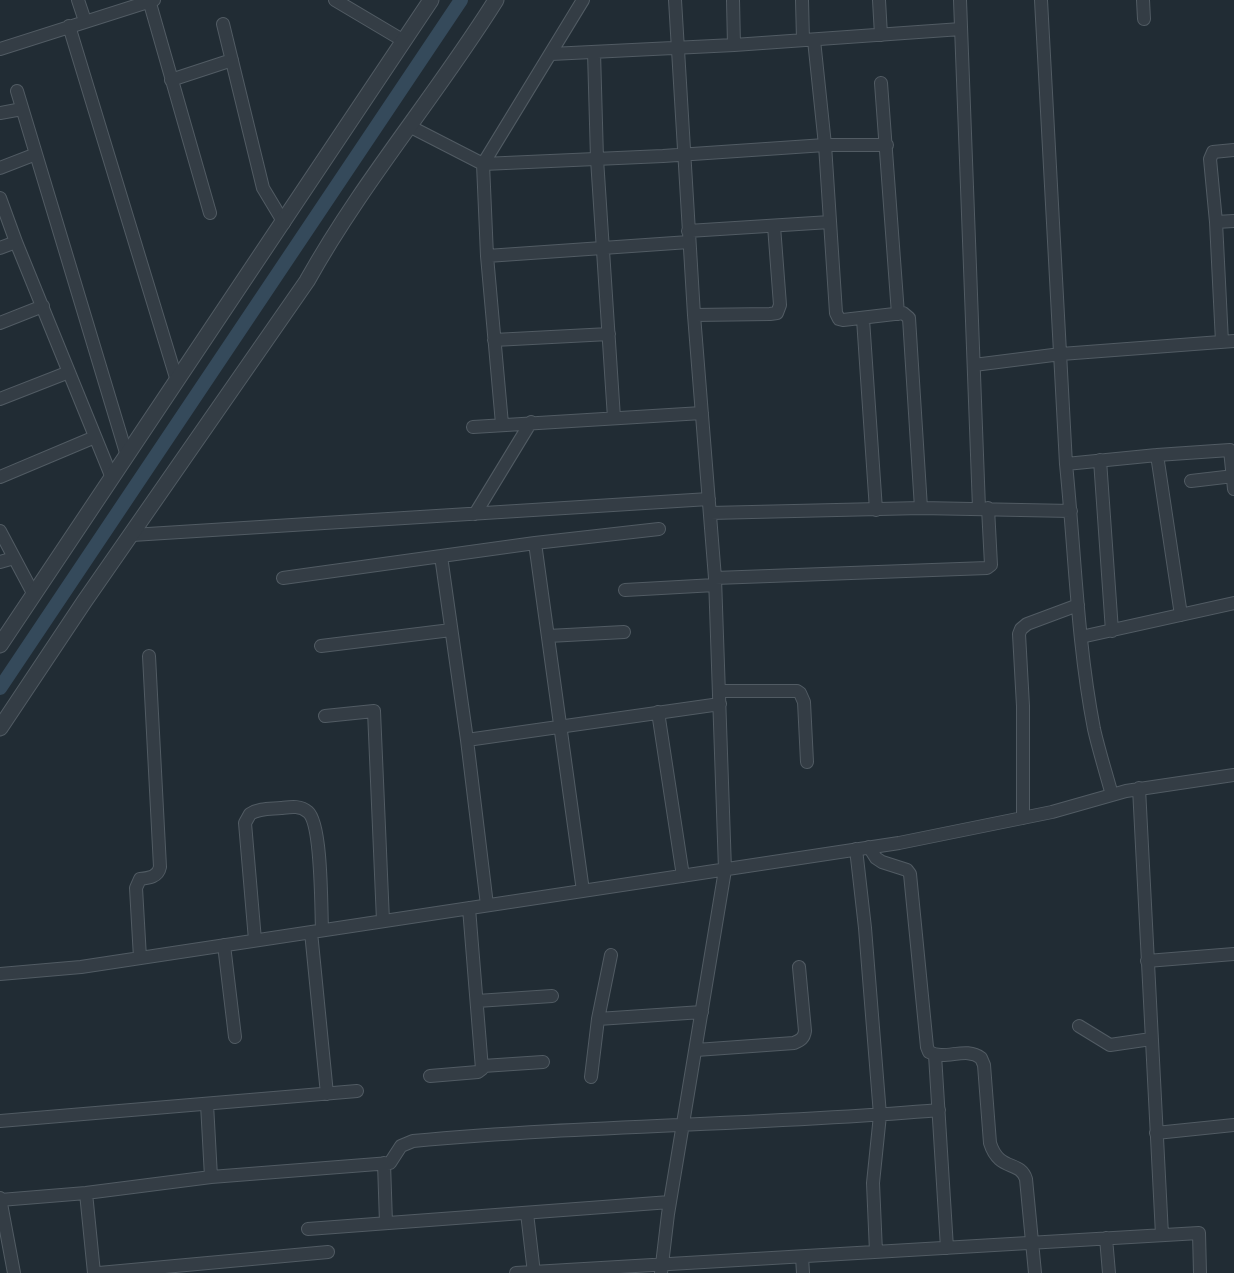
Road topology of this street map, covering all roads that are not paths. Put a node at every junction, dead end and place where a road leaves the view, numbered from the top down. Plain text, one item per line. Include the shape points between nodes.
1 (78, 0) edge
2 (151, 0) edge
3 (335, 0) edge
4 (431, 0) edge
5 (496, 0) edge
6 (583, 0) edge
7 (675, 0) edge
8 (733, 0) edge
9 (802, 0) edge
10 (879, 0) edge
11 (960, 0) edge
12 (1041, 0) edge
13 (1143, 0) edge
14 (1144, 19) dead end
15 (85, 21) junction
16 (223, 24) dead end
17 (69, 26) junction
18 (961, 29) junction
19 (881, 35) junction
20 (809, 40) junction
21 (404, 41) junction
22 (734, 45) junction
23 (678, 48) junction
24 (0, 49) edge
25 (594, 52) junction
26 (551, 54) junction
27 (232, 60) junction
28 (171, 80) junction
29 (881, 83) dead end
30 (17, 91) dead end
31 (22, 109) junction
32 (0, 113) edge
33 (409, 126) junction
34 (825, 145) junction
35 (887, 145) junction
36 (1234, 150) edge
37 (36, 154) junction
38 (685, 154) junction
39 (597, 159) junction
40 (483, 164) junction
41 (0, 168) edge
42 (0, 198) edge
43 (210, 213) dead end
44 (1234, 221) edge
45 (830, 222) junction
46 (1216, 222) junction
47 (284, 223) junction
48 (774, 226) junction
49 (689, 237) junction
50 (16, 242) junction
51 (0, 248) edge
52 (603, 248) junction
53 (488, 256) junction
54 (42, 306) junction
55 (898, 314) junction
56 (694, 315) junction
57 (863, 319) junction
58 (0, 323) edge
59 (609, 334) junction
60 (494, 340) junction
61 (1228, 341) edge
62 (1061, 354) junction
63 (974, 365) junction
64 (69, 372) junction
65 (177, 381) junction
66 (0, 399) edge
67 (702, 412) junction
68 (614, 418) junction
69 (531, 423) junction
70 (502, 424) junction
71 (473, 428) dead end
72 (95, 437) junction
73 (1157, 454) junction
74 (127, 456) junction
75 (1100, 460) junction
76 (1066, 464) junction
77 (0, 477) edge
78 (112, 478) junction
79 (1234, 480) edge
80 (1191, 481) dead end
81 (709, 499) junction
82 (921, 508) junction
83 (984, 508) junction
84 (876, 510) junction
85 (1071, 510) junction
86 (710, 513) junction
87 (475, 514) junction
88 (659, 529) dead end
89 (0, 531) edge
90 (132, 535) junction
91 (535, 543) junction
92 (441, 556) junction
93 (14, 558) junction
94 (0, 562) edge
95 (283, 578) dead end
96 (715, 581) junction
97 (625, 590) dead end
98 (34, 595) junction
99 (1234, 603) edge
100 (1078, 605) junction
101 (1181, 615) junction
102 (451, 630) junction
103 (624, 632) dead end
104 (1112, 632) junction
105 (548, 636) junction
106 (1081, 637) junction
107 (0, 645) edge
108 (321, 646) dead end
109 (149, 656) dead end
110 (720, 691) junction
111 (720, 704) junction
112 (658, 712) junction
113 (325, 716) dead end
114 (561, 727) junction
115 (0, 728) edge
116 (467, 740) junction
117 (807, 762) dead end
118 (1234, 775) edge
119 (1139, 788) junction
120 (1112, 795) junction
121 (1023, 818) junction
122 (869, 847) junction
123 (856, 849) junction
124 (725, 870) junction
125 (683, 876) junction
126 (583, 891) junction
127 (487, 905) junction
128 (469, 908) junction
129 (383, 921) junction
130 (317, 931) junction
131 (255, 940) junction
132 (224, 945) junction
133 (1234, 954) edge
134 (611, 956) dead end
135 (140, 958) junction
136 (1147, 961) junction
137 (799, 967) dead end
138 (0, 974) edge
139 (552, 996) dead end
140 (477, 1001) junction
141 (702, 1012) junction
142 (598, 1018) junction
143 (1079, 1026) dead end
144 (235, 1037) dead end
145 (1151, 1039) junction
146 (696, 1050) junction
147 (935, 1055) junction
148 (543, 1062) dead end
149 (483, 1066) junction
150 (430, 1076) dead end
151 (591, 1077) dead end
152 (357, 1091) dead end
153 (327, 1094) junction
154 (207, 1104) junction
155 (939, 1110) junction
156 (880, 1115) junction
157 (0, 1121) edge
158 (684, 1125) junction
159 (1234, 1125) edge
160 (1156, 1134) junction
161 (384, 1163) junction
162 (211, 1178) junction
163 (86, 1193) junction
164 (0, 1199) edge
165 (670, 1202) junction
166 (527, 1213) junction
167 (386, 1223) junction
168 (308, 1229) dead end
169 (1162, 1235) junction
170 (1106, 1238) junction
171 (1033, 1243) junction
172 (947, 1248) junction
173 (328, 1252) dead end
174 (876, 1252) junction
175 (802, 1257) junction
176 (263, 1259) junction
177 (662, 1269) edge
178 (14, 1273) edge
179 (94, 1273) edge
180 (99, 1273) edge
181 (264, 1273) edge
182 (516, 1273) edge
183 (534, 1273) edge
184 (803, 1273) edge
185 (1035, 1273) edge
186 (1109, 1273) edge
187 (1200, 1273) edge

1 - 15 street
2 - 15 street
2 - 28 street
3 - 21 street
4 - 21 street
5 - 33 street
6 - 26 street
7 - 23 street
8 - 22 street
9 - 20 street
10 - 19 street
11 - 18 street
12 - 62 street
13 - 14 street
15 - 17 street
16 - 27 street
17 - 24 street
17 - 65 street
18 - 19 street
18 - 63 street
19 - 20 street
20 - 22 street
20 - 34 street
21 - 47 street
22 - 23 street
23 - 25 street
23 - 38 street
25 - 26 street
25 - 39 street
26 - 40 street
27 - 28 street
27 - 47 street via 263,188
28 - 43 street
29 - 35 street
30 - 31 street
31 - 32 street
31 - 37 street
33 - 40 street
33 - 90 street
34 - 35 street
34 - 38 street
34 - 45 street
35 - 55 street
36 - 46 street via 1218,150 1211,155
37 - 41 street
37 - 74 street
38 - 39 street
38 - 49 street
39 - 40 street
39 - 52 street
40 - 53 street
42 - 50 street
44 - 46 street
45 - 48 street
45 - 57 street via 837,316 843,320
46 - 61 street
47 - 65 street
48 - 49 street
48 - 56 street via 780,305 777,312
49 - 52 street
49 - 56 street
50 - 51 street
50 - 54 street
52 - 53 street
52 - 59 street
53 - 60 street
54 - 58 street
54 - 64 street
55 - 57 street
55 - 82 street via 907,314 909,318
56 - 67 street
57 - 84 street
59 - 60 street
59 - 68 street
60 - 70 street
61 - 62 street
62 - 63 street
62 - 76 street
63 - 83 street
64 - 66 street
64 - 72 street
65 - 74 street
67 - 68 street
67 - 81 street
68 - 69 street
69 - 70 street
69 - 87 street
70 - 71 street
72 - 77 street
72 - 78 street
73 - 75 street
73 - 79 street via 1230,450
73 - 101 street
74 - 78 street
75 - 76 street
75 - 104 street
76 - 85 street
78 - 98 street
79 - 80 street
81 - 86 street
81 - 87 street
82 - 83 street
82 - 84 street
83 - 85 street
83 - 96 street via 991,565 987,568
84 - 86 street
85 - 100 street
86 - 96 street
87 - 90 street
88 - 91 street
89 - 93 street
90 - 115 street
91 - 92 street
91 - 105 street
92 - 95 street
92 - 102 street
93 - 94 street
93 - 98 street
96 - 97 street
96 - 110 street
98 - 107 street
99 - 101 street
100 - 106 street
100 - 121 street via 1020,629
101 - 104 street
102 - 108 street
102 - 116 street
103 - 105 street
104 - 106 street
105 - 114 street
106 - 120 street via 1094,726
109 - 135 street via 160,867 155,876 140,879 136,888
110 - 111 street
110 - 117 street via 800,693 804,702
111 - 112 street
111 - 124 street
112 - 114 street
112 - 125 street
113 - 129 street via 374,711
114 - 116 street
114 - 126 street
116 - 127 street
118 - 119 street
119 - 120 street
119 - 136 street
120 - 121 street
121 - 122 street
122 - 123 street
122 - 147 street via 876,858 910,874 927,1047
123 - 124 street
123 - 156 street
124 - 125 street
124 - 141 street
125 - 126 street
126 - 127 street
127 - 128 street
128 - 129 street
128 - 140 street
129 - 130 street
130 - 131 street
130 - 131 street via 314,819 304,808 264,809 250,814 245,823
130 - 153 street
131 - 132 street
132 - 135 street
132 - 144 street
133 - 136 street
134 - 142 street
135 - 138 street
136 - 145 street
137 - 146 street via 805,1031 800,1041
139 - 140 street
140 - 149 street
141 - 142 street
141 - 146 street
142 - 151 street
143 - 145 street via 1110,1045
145 - 160 street
146 - 158 street
147 - 155 street
147 - 171 street via 971,1053 981,1058 990,1143 996,1158 1025,1175
148 - 149 street
149 - 150 street via 478,1072
152 - 153 street
153 - 154 street
154 - 157 street
154 - 162 street
155 - 156 street
155 - 172 street
156 - 158 street
156 - 174 street via 872,1208
158 - 161 street via 413,1141 405,1143 390,1163
158 - 165 street
159 - 160 street
160 - 169 street
161 - 162 street
161 - 167 street
162 - 163 street
163 - 164 street
163 - 179 street
164 - 178 street
165 - 166 street
165 - 177 street
166 - 167 street
166 - 183 street
167 - 168 street
169 - 170 street
169 - 187 street via 1199,1233
170 - 171 street
170 - 186 street
171 - 172 street
171 - 185 street
172 - 174 street
173 - 176 street
174 - 175 street
175 - 177 street
175 - 184 street
176 - 180 street
176 - 181 street
177 - 183 street
182 - 183 street

